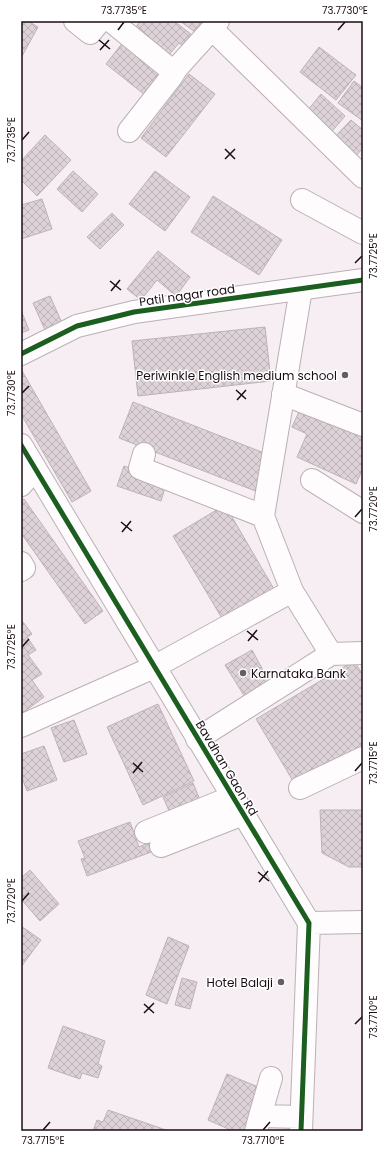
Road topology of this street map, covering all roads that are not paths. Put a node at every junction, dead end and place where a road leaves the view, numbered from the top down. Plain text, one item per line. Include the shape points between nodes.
1 (75, 21) edge
2 (100, 21) edge
3 (111, 21) edge
4 (215, 25) edge
5 (176, 69) junction
6 (129, 131) dead end
7 (363, 177) edge
8 (302, 200) dead end
9 (363, 232) edge
10 (363, 280) edge
11 (301, 289) junction
12 (21, 354) edge
13 (283, 394) junction
14 (363, 425) edge
15 (21, 445) edge
16 (144, 454) dead end
17 (35, 469) junction
18 (312, 480) dead end
19 (21, 485) edge
20 (363, 512) edge
21 (263, 516) junction
22 (21, 563) edge
23 (21, 570) edge
24 (292, 591) junction
25 (363, 653) edge
26 (331, 654) junction
27 (154, 667) junction
28 (21, 726) edge
29 (197, 738) junction
30 (363, 758) edge
31 (300, 788) dead end
32 (237, 805) junction
33 (154, 839) dead end
34 (363, 922) edge
35 (309, 923) junction
36 (271, 1078) dead end
37 (258, 1124) edge
38 (301, 1124) edge

1 - 2 street via 90,33
3 - 5 street via 170,69
4 - 5 street
4 - 7 street
5 - 6 street
8 - 9 street
10 - 11 street, Patil nagar road
11 - 12 street, Patil nagar road via 134,312 77,326
11 - 13 street
13 - 14 street
13 - 21 street
15 - 17 street, Bavdhan Gaon Rd
16 - 21 street via 140,468
17 - 19 street
17 - 27 street, Bavdhan Gaon Rd
18 - 20 street
21 - 24 street
22 - 23 street via 24,568
24 - 26 street
24 - 27 street
25 - 26 street
26 - 29 street
27 - 28 street
27 - 29 street, Bavdhan Gaon Rd
29 - 32 street, Bavdhan Gaon Rd
30 - 31 street
32 - 33 street
32 - 35 street, Bavdhan Gaon Rd
34 - 35 street
35 - 38 street
36 - 37 street
37 - 38 street

